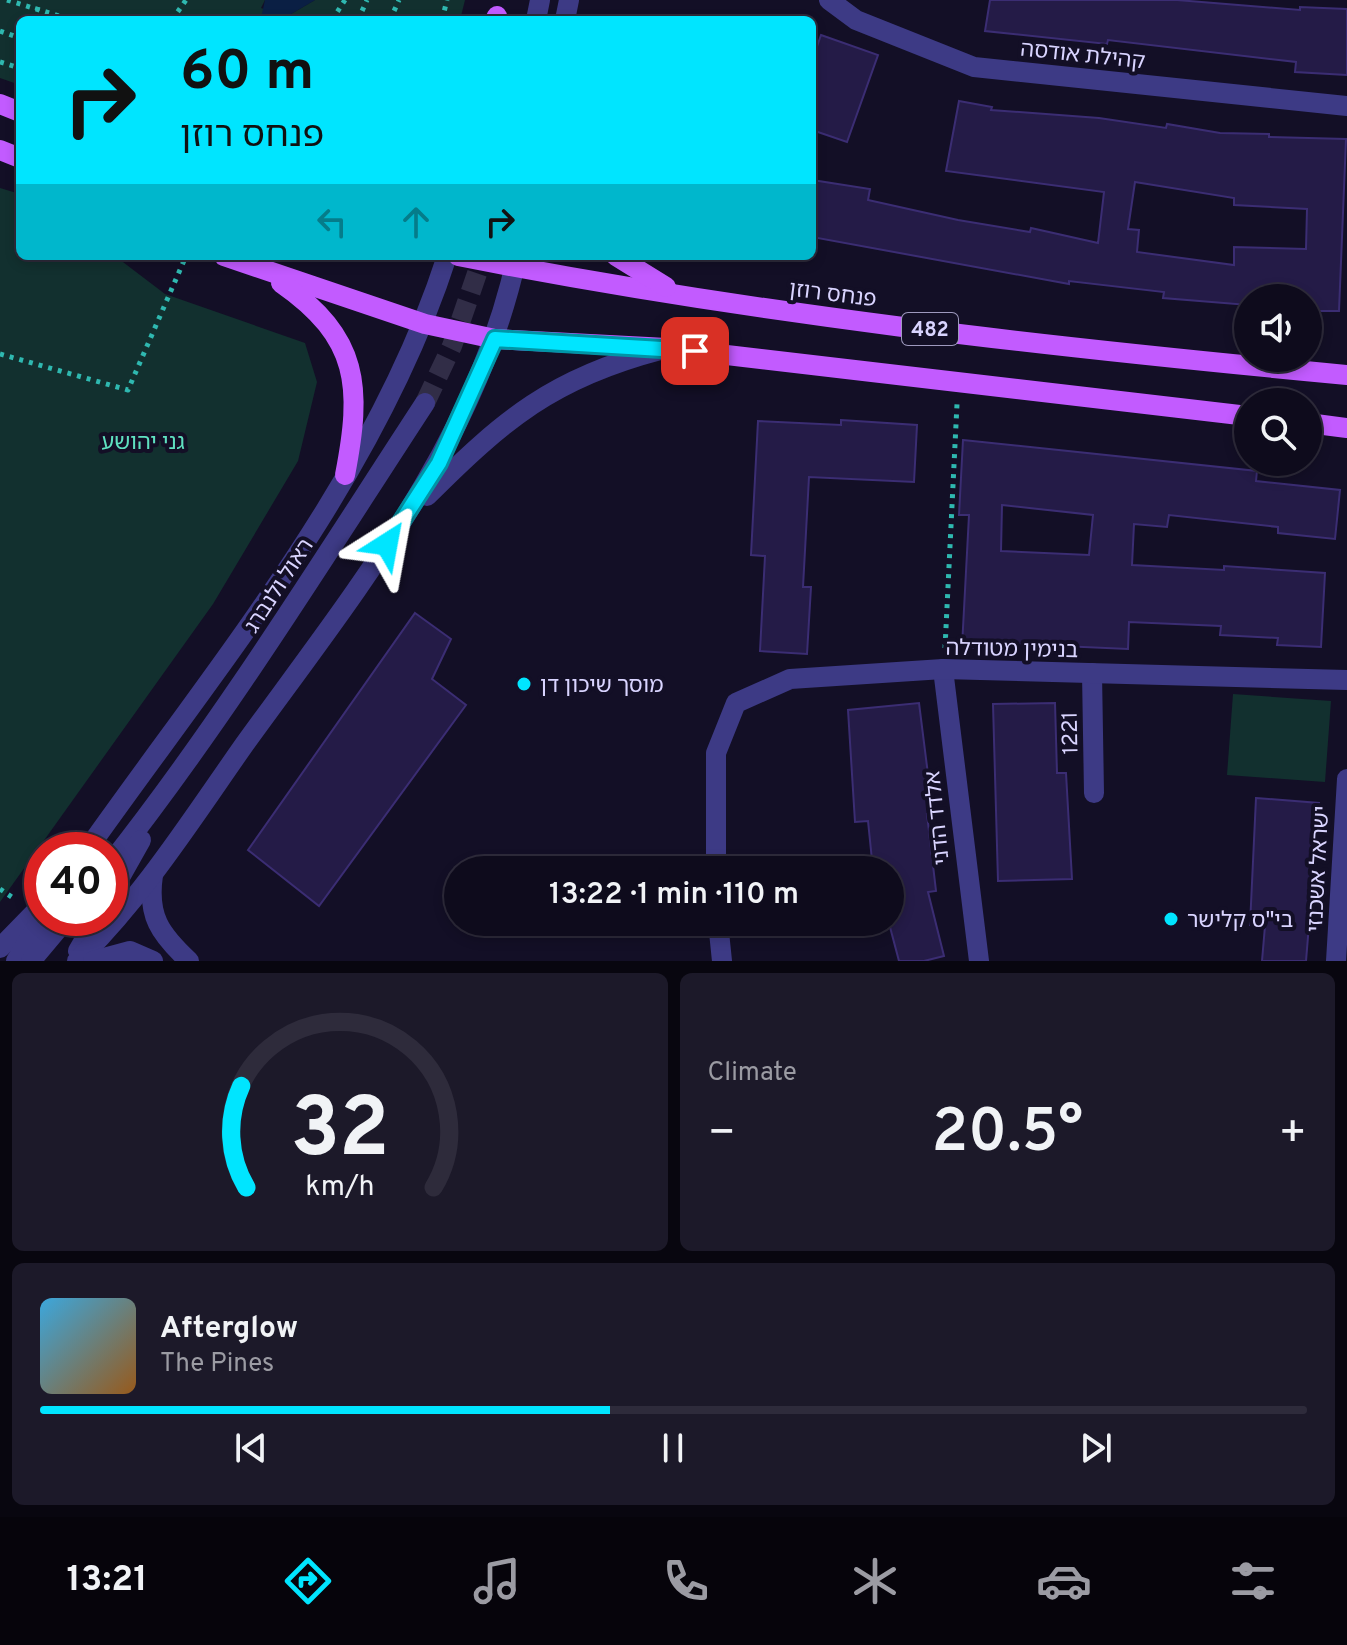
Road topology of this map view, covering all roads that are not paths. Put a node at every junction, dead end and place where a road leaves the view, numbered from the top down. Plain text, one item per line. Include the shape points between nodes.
1 (829, 0) edge
2 (1347, 106) edge
3 (235, 260) edge
4 (446, 260) edge
5 (622, 260) edge
6 (516, 262) edge
7 (265, 271) junction
8 (684, 296) junction
9 (425, 324) junction
10 (495, 339) junction
11 (667, 348) junction
12 (1347, 375) edge
13 (425, 403) tunnel mouth
14 (1234, 414) edge
15 (1322, 425) edge
16 (1347, 428) edge
17 (345, 475) junction
18 (405, 519) junction
19 (943, 669) junction
20 (1092, 673) junction
21 (1347, 680) edge
22 (1347, 779) edge
23 (168, 791) junction
24 (1094, 793) dead end
25 (100, 832) edge
26 (128, 841) edge
27 (716, 856) edge
28 (128, 863) edge
29 (154, 871) junction
30 (24, 923) edge
31 (161, 934) junction
32 (31, 936) edge
33 (52, 936) edge
34 (88, 936) edge
35 (719, 936) edge
36 (0, 948) edge
37 (149, 958) edge
38 (16, 961) edge
39 (31, 961) edge
40 (75, 961) edge
41 (93, 961) edge
42 (189, 961) edge
43 (722, 961) edge
44 (979, 961) edge
45 (1336, 961) edge

1 - 2 street, קהילת אודסה via 856,20 974,67
3 - 7 main road, 482
4 - 9 street
5 - 8 main road
6 - 8 main road, פנחס רוזן / 482
6 - 10 street
7 - 9 main road, 482
7 - 17 main road via 322,317 349,359 356,404
8 - 12 main road, פנחס רוזן / 482 via 1142,357
9 - 10 main road, 482
9 - 17 street
10 - 11 main road, 482
10 - 18 street via 461,419
11 - 14 main road, 482
11 - 18 street via 592,371 532,403 460,463
13 - 23 street, ראול ולנברג
15 - 16 main road
17 - 25 street via 258,610
18 - 29 street
19 - 20 street, בנימין מטודלה
19 - 27 street, בנימין מטודלה via 790,679 736,703 716,753
19 - 44 street, אלדד הדני
20 - 21 street, בנימין מטודלה
20 - 24 street, 1221
22 - 45 street, ישראל אשכנזי
23 - 26 street, ראול ולנברג
23 - 28 street, ראול ולנברג
29 - 31 street via 151,903
29 - 40 street via 108,931
30 - 36 street
31 - 37 street
31 - 42 street
32 - 38 street
33 - 39 street
34 - 40 street
35 - 43 street
37 - 41 street via 130,951

